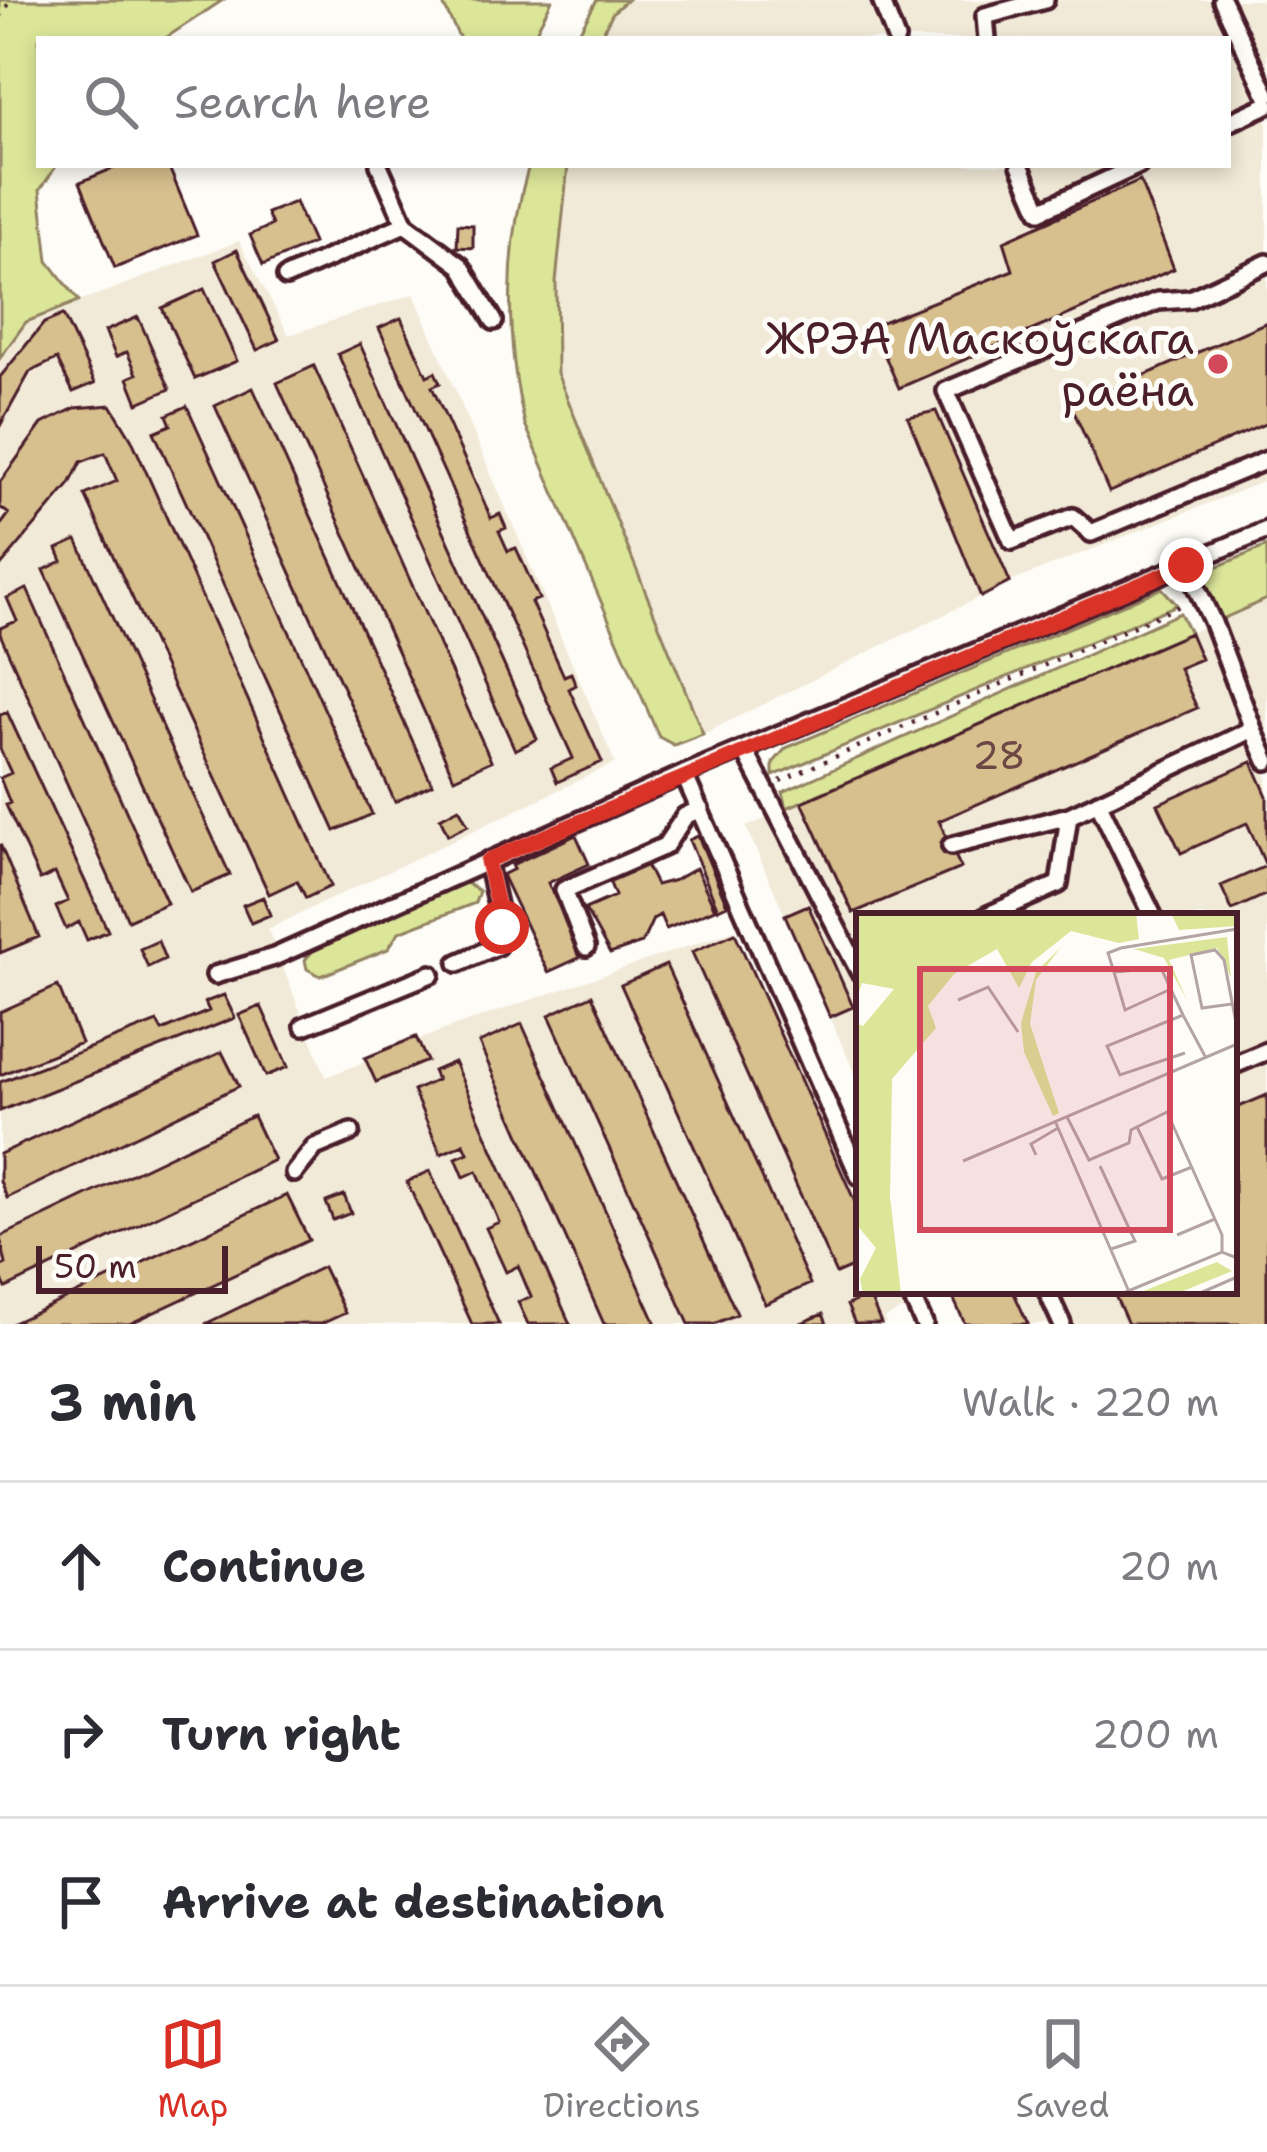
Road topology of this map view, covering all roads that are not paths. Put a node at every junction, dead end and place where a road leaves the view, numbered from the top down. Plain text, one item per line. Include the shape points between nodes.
1 (881, 0) edge
2 (1045, 0) edge
3 (1222, 0) edge
4 (982, 8) edge
5 (895, 36) edge
6 (1267, 95) edge
7 (1267, 105) edge
8 (1231, 122) edge
9 (380, 168) edge
10 (1021, 168) edge
11 (1132, 168) edge
12 (405, 224) junction
13 (1267, 263) edge
14 (286, 277) dead end
15 (494, 321) dead end
16 (1267, 460) edge
17 (1267, 530) edge
18 (1186, 565) junction
19 (1252, 729) junction
20 (745, 751) junction
21 (1267, 761) edge
22 (685, 774) junction
23 (1098, 802) junction
24 (700, 809) junction
25 (1069, 816) junction
26 (951, 846) dead end
27 (487, 861) junction
28 (843, 891) dead end
29 (822, 900) junction
30 (994, 913) edge
31 (1152, 913) edge
32 (586, 946) dead end
33 (458, 963) dead end
34 (856, 965) edge
35 (215, 974) dead end
36 (431, 974) dead end
37 (304, 1026) dead end
38 (1267, 1051) edge
39 (1237, 1064) edge
40 (351, 1132) dead end
41 (856, 1169) edge
42 (294, 1173) dead end
43 (910, 1294) edge
44 (1047, 1294) edge
45 (924, 1324) edge
46 (1062, 1324) edge

1 - 5 lane
2 - 4 lane
3 - 6 lane
7 - 8 lane
9 - 12 lane
10 - 11 lane via 1040,211
12 - 14 lane
12 - 15 lane via 461,266
13 - 16 lane via 946,391 1012,541 1073,517 1091,532
17 - 18 lane
18 - 19 lane
18 - 20 lane
19 - 21 lane
19 - 23 lane
20 - 22 lane
20 - 29 lane
22 - 24 lane
22 - 27 lane
23 - 25 lane
23 - 31 lane
24 - 32 lane via 685,816 665,846 564,890
24 - 41 lane
25 - 26 lane
25 - 30 lane via 1059,884
27 - 33 lane via 502,927 497,946
27 - 35 lane via 274,957
28 - 29 lane
29 - 34 lane
36 - 37 lane
38 - 39 lane
40 - 42 lane via 315,1148
43 - 45 lane
44 - 46 lane

